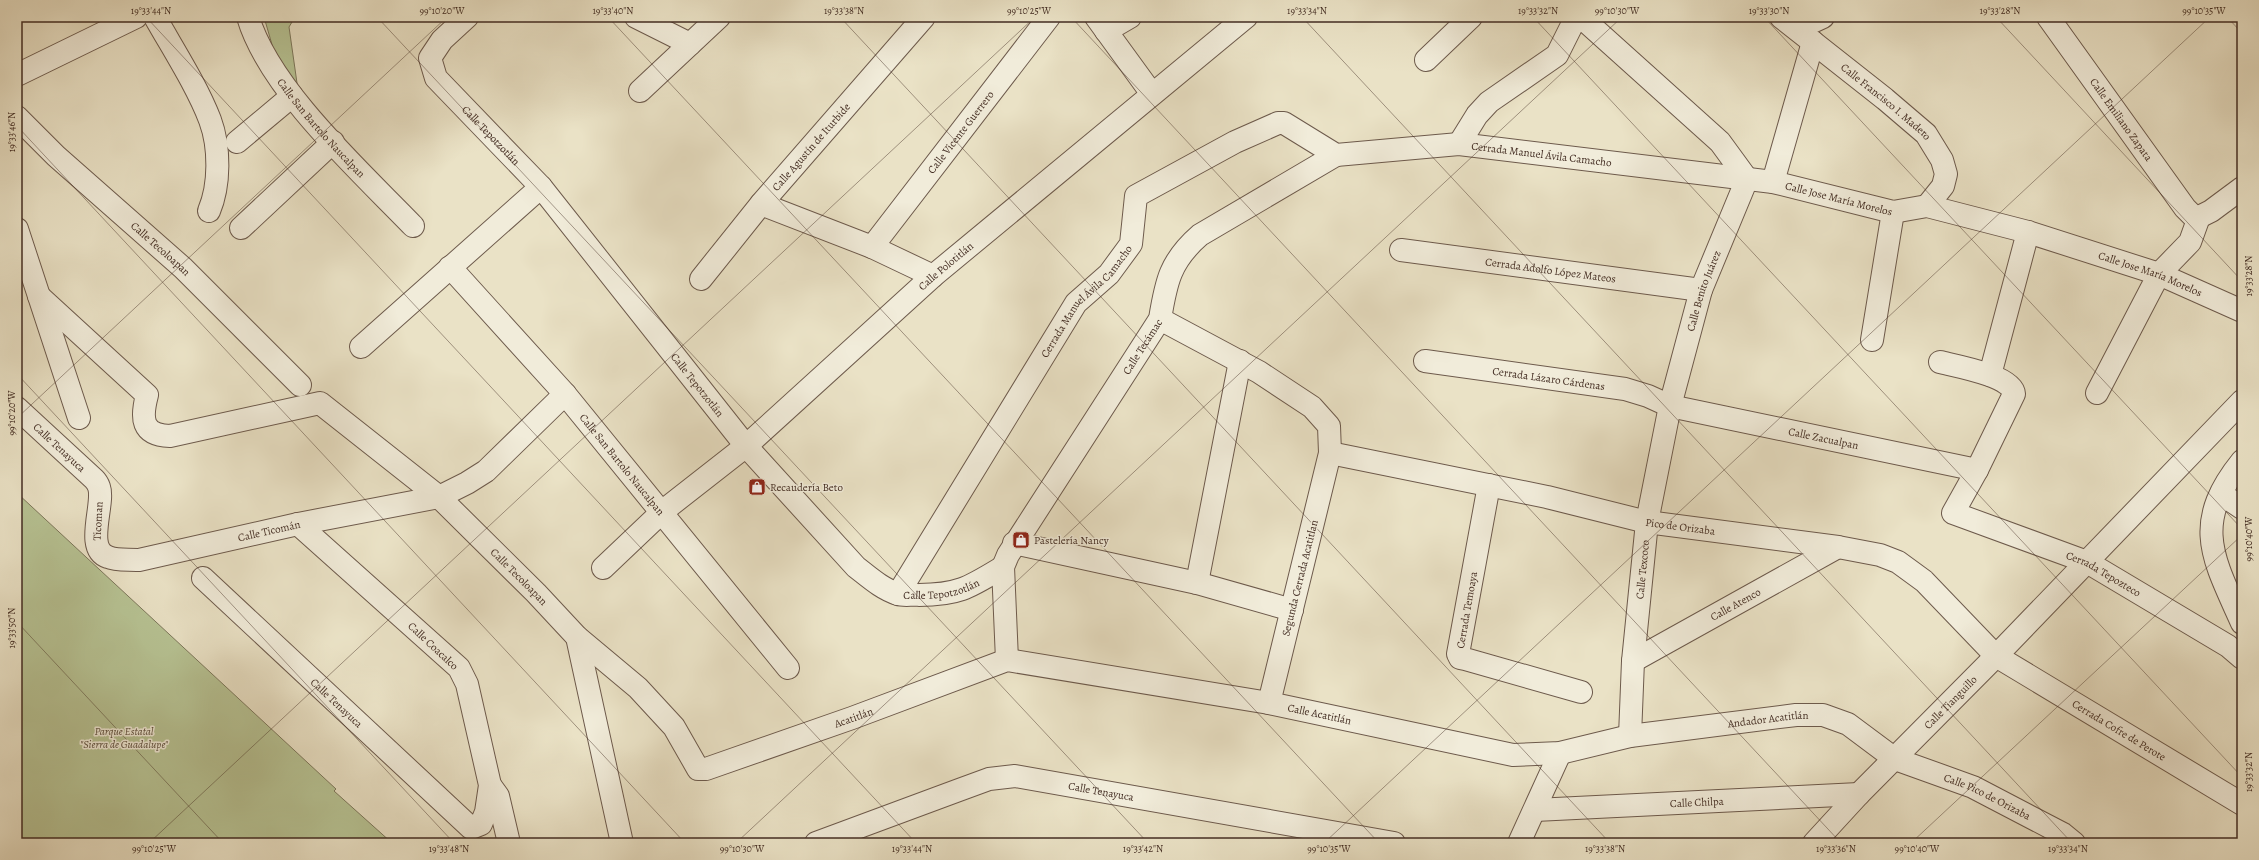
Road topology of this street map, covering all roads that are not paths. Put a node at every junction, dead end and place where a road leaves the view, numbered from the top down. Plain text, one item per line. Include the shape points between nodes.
1 (136, 17) edge
2 (155, 17) edge
3 (248, 17) edge
4 (466, 17) edge
5 (636, 17) edge
6 (719, 17) edge
7 (924, 17) edge
8 (1049, 17) edge
9 (1130, 17) edge
10 (1246, 17) edge
11 (1471, 17) edge
12 (1576, 17) edge
13 (1581, 17) edge
14 (1823, 17) edge
15 (2048, 17) edge
16 (1101, 24) edge
17 (1797, 29) edge
18 (690, 44) junction
19 (1426, 60) dead end
20 (17, 75) edge
21 (640, 91) dead end
22 (1152, 94) junction
23 (292, 96) junction
24 (17, 117) edge
25 (238, 142) dead end
26 (333, 142) junction
27 (1459, 144) junction
28 (1336, 155) junction
29 (1747, 179) junction
30 (1773, 182) junction
31 (541, 187) junction
32 (2242, 188) edge
33 (761, 204) junction
34 (1927, 206) junction
35 (209, 211) dead end
36 (1893, 212) junction
37 (2199, 217) junction
38 (413, 226) dead end
39 (241, 228) dead end
40 (17, 229) edge
41 (2028, 232) junction
42 (872, 247) junction
43 (1400, 250) dead end
44 (450, 267) junction
45 (2159, 274) junction
46 (933, 276) junction
47 (701, 279) dead end
48 (1701, 290) junction
49 (39, 296) junction
50 (2242, 311) edge
51 (1160, 319) junction
52 (1872, 340) dead end
53 (361, 347) dead end
54 (1240, 361) junction
55 (1425, 361) dead end
56 (1940, 362) dead end
57 (1990, 375) junction
58 (300, 385) dead end
59 (2097, 393) dead end
60 (565, 394) junction
61 (2242, 401) edge
62 (1670, 406) junction
63 (17, 408) edge
64 (79, 418) dead end
65 (746, 446) junction
66 (1330, 453) junction
67 (2242, 461) edge
68 (1977, 470) junction
69 (1489, 486) junction
70 (100, 488) joint
71 (2221, 494) junction
72 (439, 497) junction
73 (2242, 508) edge
74 (663, 511) junction
75 (1647, 522) junction
76 (298, 524) junction
77 (1014, 543) junction
78 (1838, 547) junction
79 (101, 554) joint
80 (2087, 562) junction
81 (1003, 567) junction
82 (604, 568) dead end
83 (203, 578) dead end
84 (1198, 582) junction
85 (898, 594) junction
86 (1292, 610) junction
87 (2242, 623) edge
88 (577, 637) junction
89 (1996, 656) junction
90 (2242, 658) edge
91 (1007, 660) junction
92 (1633, 661) junction
93 (788, 668) dead end
94 (1581, 692) dead end
95 (1269, 703) junction
96 (1630, 736) junction
97 (1560, 753) junction
98 (1895, 759) junction
99 (698, 769) joint
100 (490, 785) junction
101 (1859, 794) junction
102 (2242, 804) edge
103 (1535, 810) junction
104 (471, 828) joint
105 (509, 843) edge
106 (622, 843) edge
107 (816, 843) edge
108 (1394, 843) edge
109 (1519, 843) edge
110 (1814, 843) edge
111 (2074, 843) edge

1 - 20 street
2 - 35 street via 211,122 217,156 215,197
3 - 23 street, Calle San Bartolo Naucalpan via 259,46
4 - 31 street, Calle Tepotzotlán via 442,40 430,58 436,78
5 - 18 street
6 - 18 street
7 - 33 street, Calle Agustín de Iturbide
8 - 42 street, Calle Vicente Guerrero
9 - 16 street
10 - 22 street, Calle Polotitlán
11 - 19 street
12 - 27 street via 1557,55 1489,102 1477,115
13 - 29 street via 1720,142
14 - 17 street
15 - 37 street, Calle Emiliano Zapata via 2184,208
16 - 22 street
17 - 30 street
17 - 34 street, Calle Francisco I. Madero via 1926,134 1935,147 1946,174 1942,186
18 - 21 street
22 - 46 street, Calle Polotitlán
23 - 25 street
23 - 26 street, Calle San Bartolo Naucalpan
24 - 58 street, Calle Tecoloapan via 56,156 183,268
26 - 38 street, Calle San Bartolo Naucalpan
26 - 39 street
27 - 28 street, Cerrada Manuel Ávila Camacho
27 - 29 street, Cerrada Manuel Ávila Camacho
28 - 51 street, Cerrada Manuel Ávila Camacho via 1200,235 1184,248 1173,264 1165,288
28 - 85 street, Cerrada Manuel Ávila Camacho via 1284,123 1278,123 1235,142 1136,196 1132,244 1109,274 1076,303
29 - 30 street, Calle Jose María Morelos
29 - 48 street, Calle Benito Juárez
30 - 36 street, Calle Jose María Morelos
31 - 44 street
31 - 65 street, Calle Tepotzotlán
32 - 37 street
33 - 42 street
33 - 47 street, Calle Agustín de Iturbide
34 - 36 street, Calle Jose María Morelos
34 - 41 street, Calle Jose María Morelos
36 - 52 street
37 - 45 street via 2190,242
40 - 49 street
41 - 45 street, Calle Jose María Morelos
41 - 57 street
42 - 46 street
43 - 48 street, Cerrada Adolfo López Mateos
44 - 53 street
44 - 60 street, Calle San Bartolo Naucalpan
45 - 50 street, Calle Jose María Morelos
45 - 59 street
46 - 65 street, Calle Polotitlán
48 - 62 street, Calle Benito Juárez
49 - 64 street
49 - 72 street, Calle Tecoloapan via 147,394 143,410 145,424 156,434 170,436 320,403
51 - 54 street, Calle Tecámac
51 - 77 street, Calle Tecámac
54 - 66 street, Calle Tecámac via 1312,407 1326,420 1331,432
54 - 84 street
55 - 62 street, Cerrada Lázaro Cárdenas via 1625,389
56 - 57 street
57 - 68 street via 2009,384 2014,389 2014,394
60 - 72 street, Calle Ticomán via 486,471
60 - 74 street, Calle San Bartolo Naucalpan
61 - 80 street, Calle Tianguillo
62 - 68 street, Calle Zacualpan
62 - 75 street, Calle Texcoco
63 - 70 street, Calle Tenayuca via 94,479
65 - 74 street, Calle Polotitlán
65 - 85 street, Calle Tepotzotlán via 856,567 876,584
66 - 69 street, Pico de Orizaba
66 - 86 street, Segunda Cerrada Acatitlan
67 - 71 street
68 - 80 street, Cerrada Tepozteco via 1953,512
69 - 75 street, Pico de Orizaba via 1547,497
69 - 94 street, Cerrada Temoaya via 1458,654 1460,658
70 - 79 street, Ticoman via 97,548
71 - 73 street
71 - 87 street via 2210,526 2211,545 2216,566
72 - 76 street, Calle Ticomán
72 - 88 street, Calle Tecoloapan
74 - 82 street, Calle Polotitlán
74 - 93 street, Calle San Bartolo Naucalpan
75 - 78 street, Pico de Orizaba
75 - 92 street, Calle Texcoco
76 - 79 street, Calle Ticomán via 139,560 116,559
76 - 100 street, Calle Coacalco via 459,668 467,684
77 - 81 street, Calle Tecámac
77 - 84 street
78 - 89 street, Pico de Orizaba via 1880,555 1911,570
78 - 92 street, Calle Atenco
80 - 89 street, Calle Tianguillo
80 - 90 street, Cerrada Tepozteco via 2228,646
81 - 85 street, Calle Tepotzotlán via 952,594
81 - 91 street
83 - 104 street, Calle Tenayuca
84 - 86 street
86 - 95 street, Segunda Cerrada Acatitlan
88 - 99 street, Calle Tecoloapan via 657,707 674,727
88 - 106 street
89 - 98 street, Calle Tianguillo
89 - 102 street, Cerrada Cofre de Perote
91 - 95 street, Calle Acatitlán
91 - 99 street, Acatitlán via 706,770
92 - 96 street, Calle Texcoco
95 - 97 street, Calle Acatitlán via 1514,754
96 - 97 street, Calle Acatitlán
96 - 98 street, Andador Acatitlán via 1796,714 1823,715 1848,724
97 - 103 street
98 - 101 street, Calle Tianguillo
98 - 111 street, Calle Pico de Orizaba via 1973,787 2063,834
100 - 104 street, Calle Coacalco via 486,812 481,824
100 - 105 street via 498,796
101 - 103 street, Calle Chilpa
101 - 110 street, Calle Tianguillo
103 - 109 street
107 - 108 street, Calle Tenayuca via 989,779 1015,776

